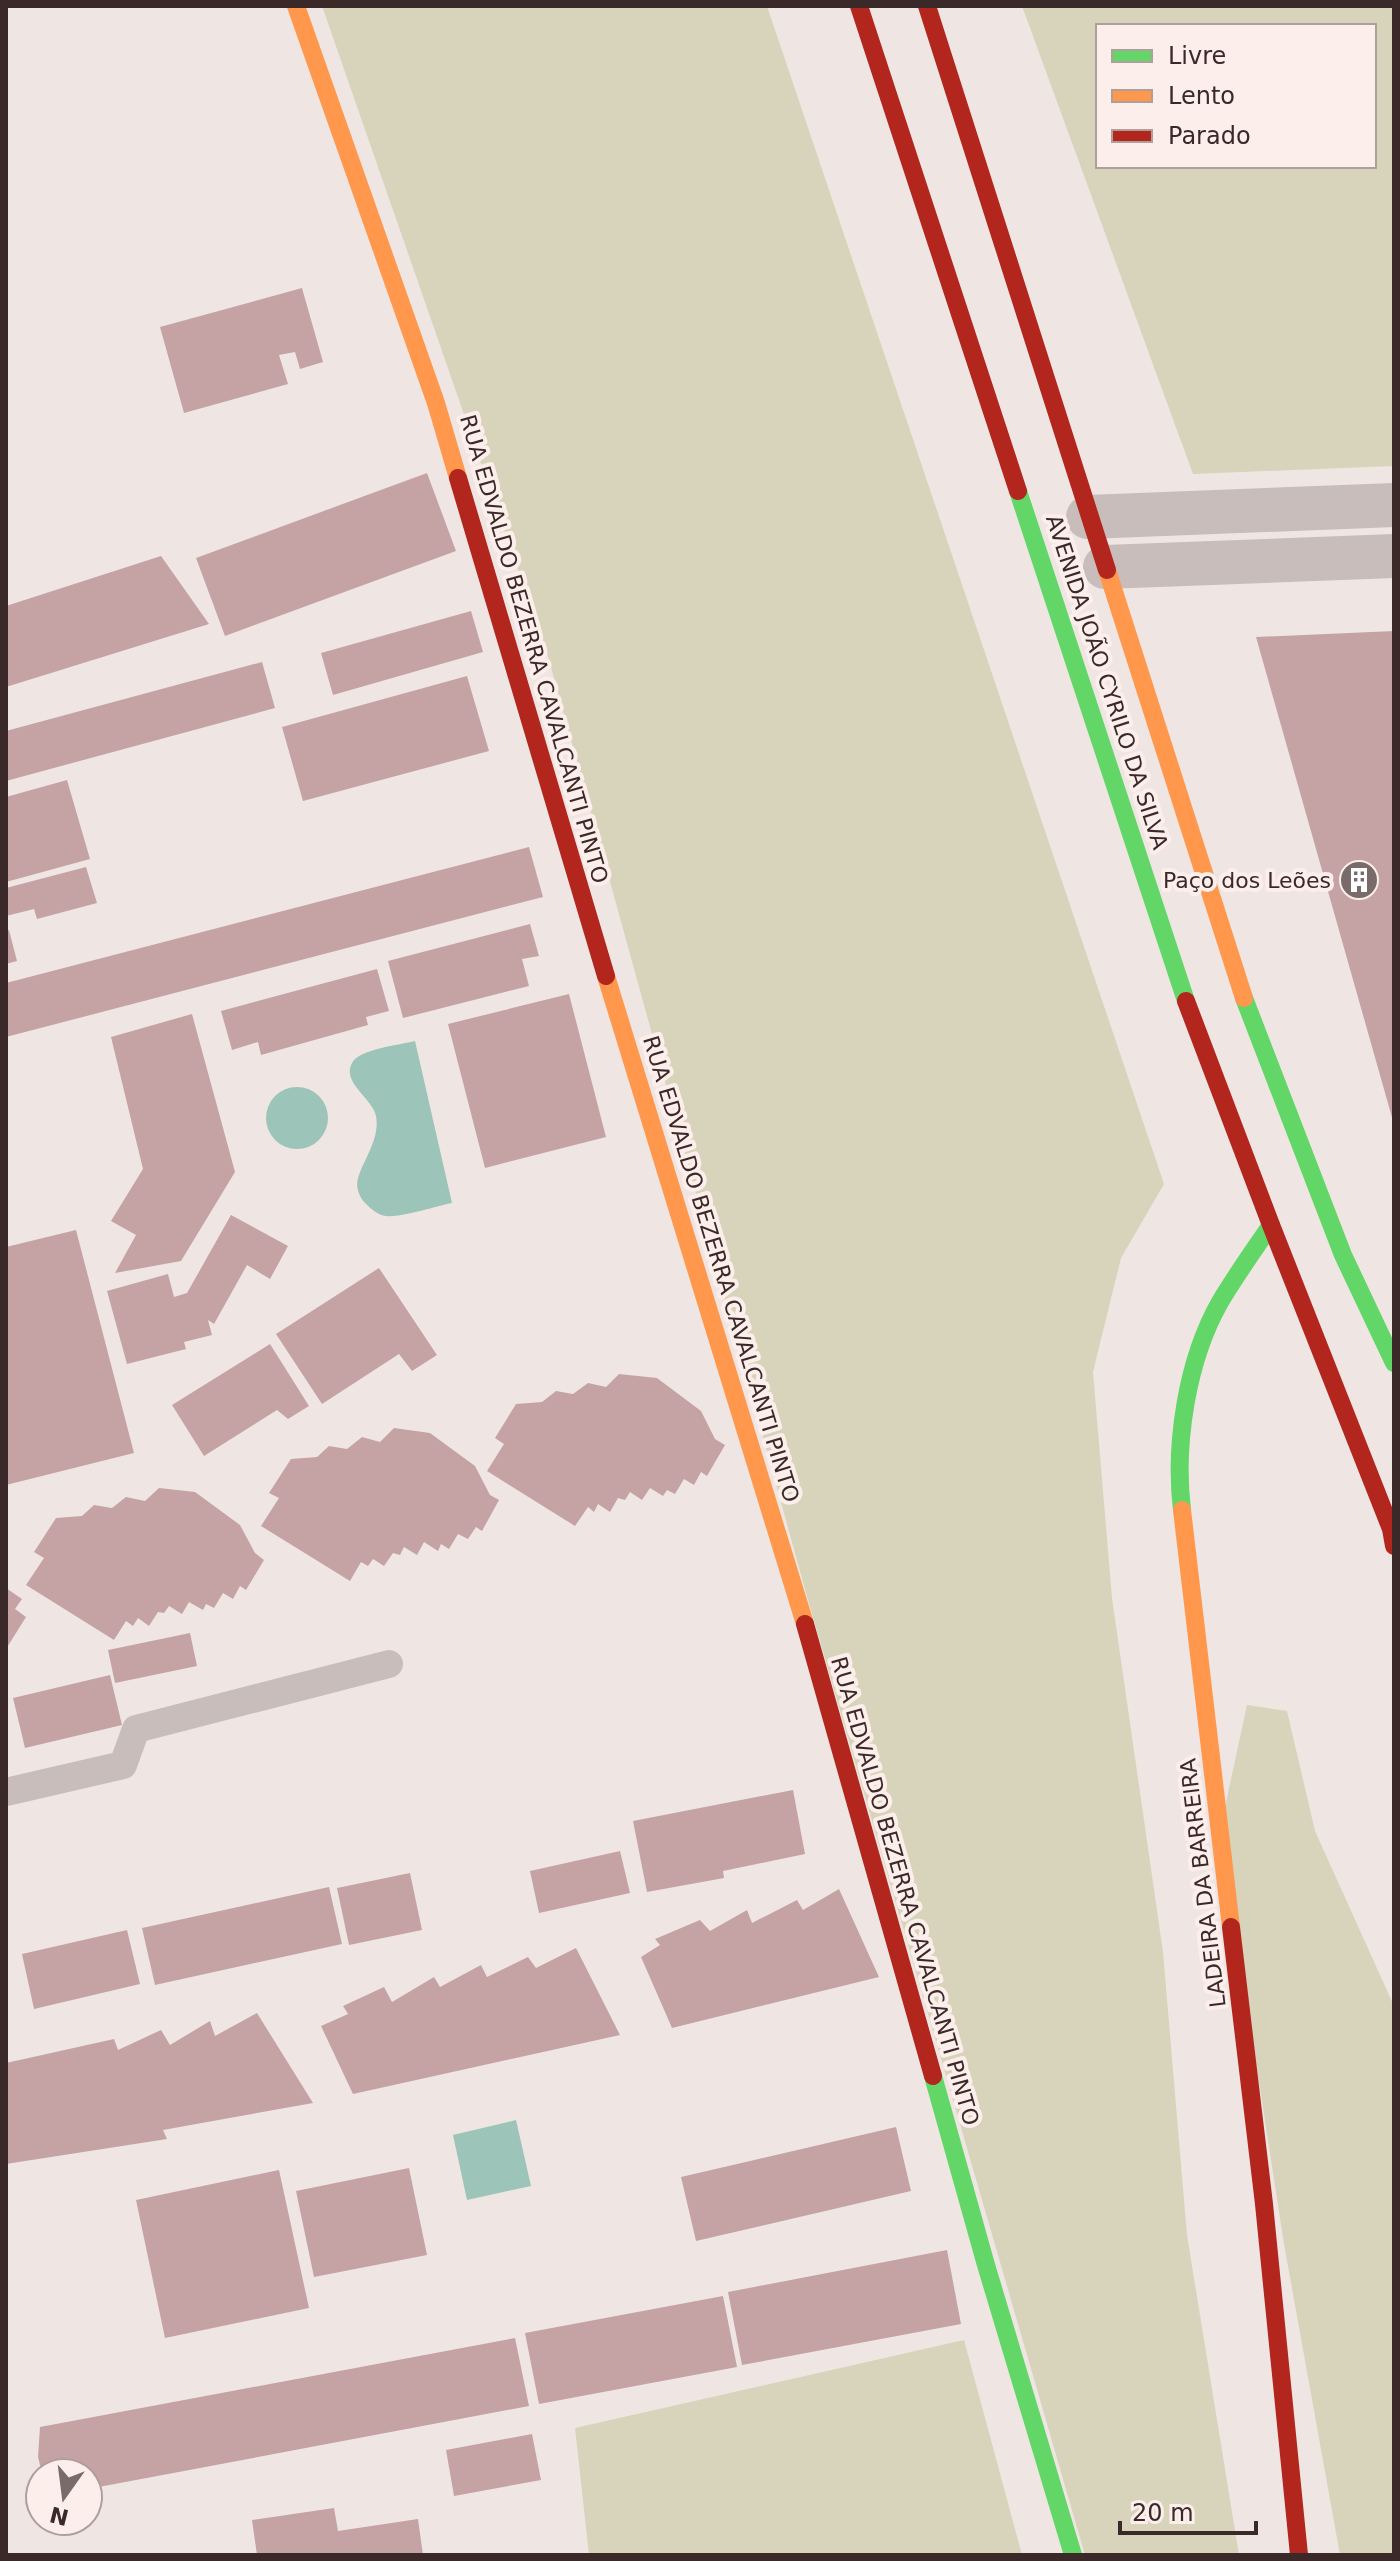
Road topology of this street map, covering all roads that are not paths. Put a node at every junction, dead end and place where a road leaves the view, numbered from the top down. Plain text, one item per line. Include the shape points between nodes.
1 (296, 6) edge
2 (859, 6) edge
3 (927, 6) edge
4 (1394, 505) edge
5 (1088, 517) junction
6 (1394, 556) edge
7 (1105, 567) junction
8 (1271, 1225) junction
9 (1394, 1363) edge
10 (1394, 1546) edge
11 (389, 1664) dead end
12 (6, 1792) edge
13 (1073, 2555) edge
14 (1299, 2555) edge

1 - 13 main road, RUA EDVALDO BEZERRA CAVALCANTI PINTO via 436,403 797,1596
2 - 8 main road, AVENIDA JOÃO CYRILO DA SILVA via 1191,1015
3 - 5 main road, AVENIDA JOÃO CYRILO DA SILVA
4 - 5 street
5 - 7 main road, AVENIDA JOÃO CYRILO DA SILVA
6 - 7 street
7 - 9 main road, AVENIDA JOÃO CYRILO DA SILVA via 1248,1011 1343,1255
8 - 10 main road, AVENIDA JOÃO CYRILO DA SILVA
8 - 14 main road, LADEIRA DA BARREIRA via 1219,1304 1195,1362 1182,1423 1180,1494
11 - 12 lane via 136,1729 123,1765

